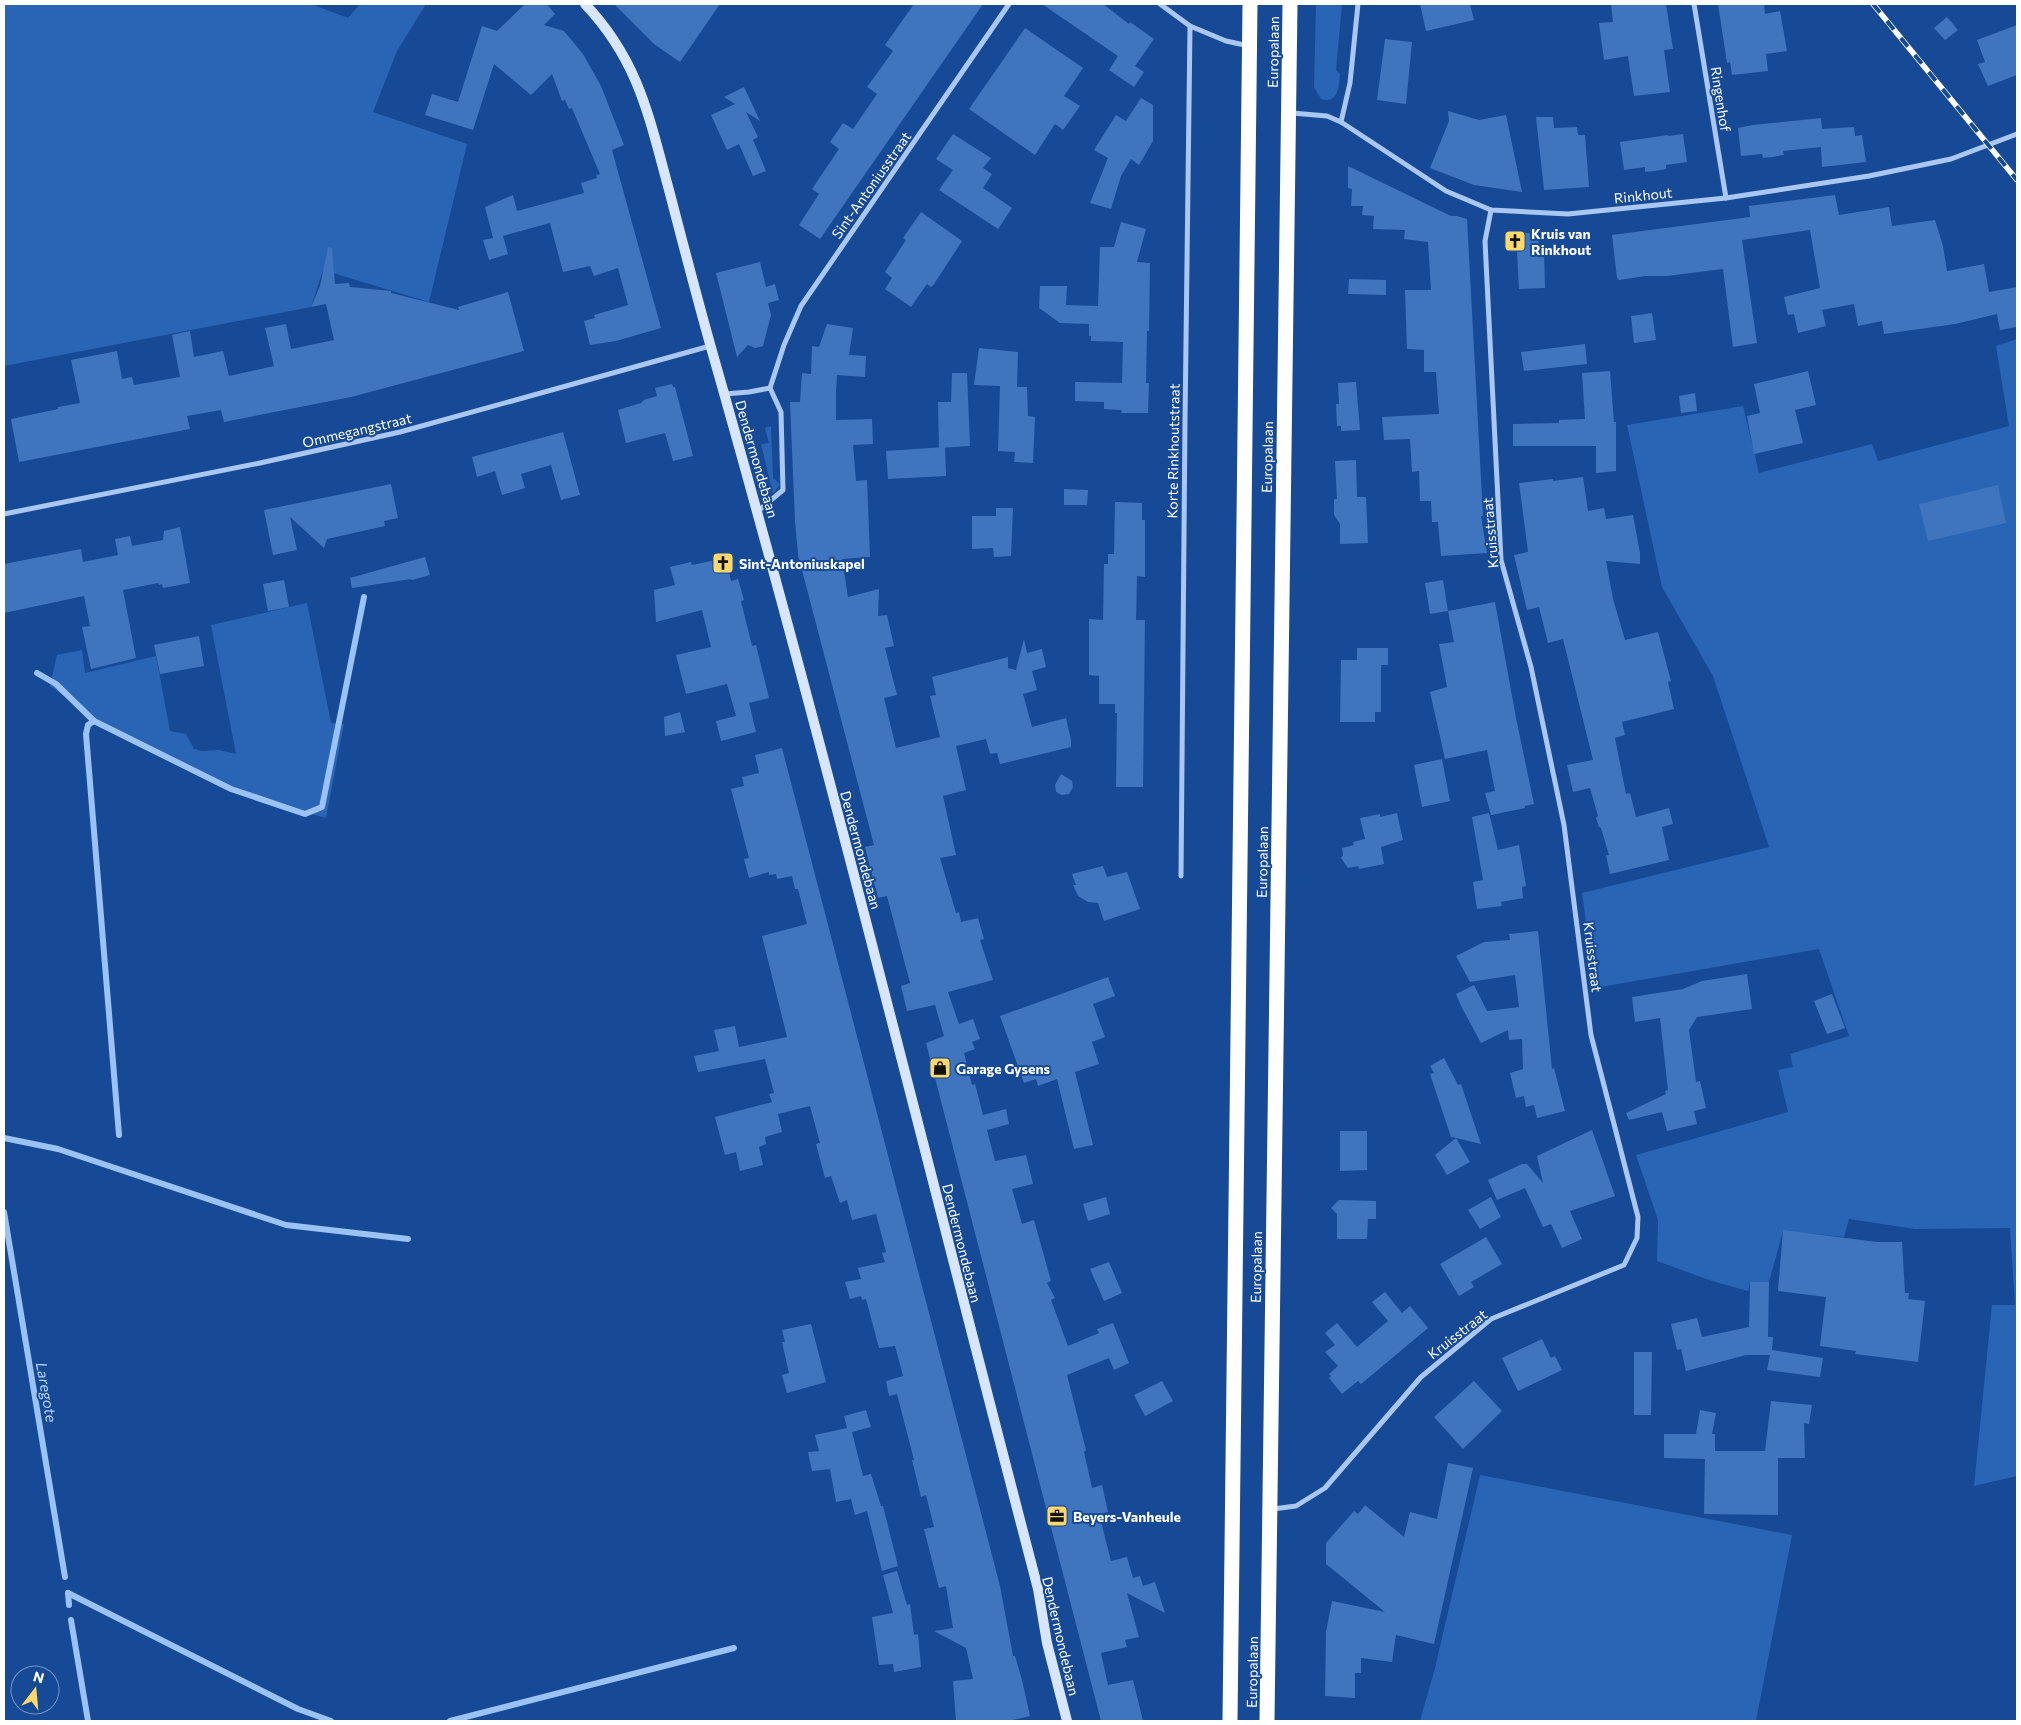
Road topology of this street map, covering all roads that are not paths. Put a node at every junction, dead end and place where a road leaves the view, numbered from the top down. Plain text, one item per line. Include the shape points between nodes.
1 (585, 4) edge
2 (1009, 4) edge
3 (1160, 4) edge
4 (1250, 4) edge
5 (1290, 4) edge
6 (1358, 4) edge
7 (1694, 4) edge
8 (1190, 26) junction
9 (1250, 46) junction
10 (1288, 112) junction
11 (1341, 122) junction
12 (2017, 134) edge
13 (1726, 198) junction
14 (1490, 210) junction
15 (710, 346) junction
16 (770, 388) junction
17 (725, 394) junction
18 (758, 511) junction
19 (4, 514) edge
20 (1181, 876) dead end
21 (1270, 1510) junction
22 (1067, 1721) edge
23 (1230, 1721) edge
24 (1267, 1721) edge

1 - 15 street, Dendermondebaan via 619,47 644,97
2 - 16 street, Sint-Antoniusstraat via 801,306
3 - 8 street
4 - 9 highway, Europalaan
5 - 10 highway, Europalaan
6 - 11 street via 1350,83
7 - 13 street, Ringenhof
8 - 9 street via 1226,41
8 - 20 street, Korte Rinkhoutstraat
9 - 23 highway, Europalaan
10 - 11 street, Rinkhout via 1327,116
10 - 21 highway, Europalaan
11 - 14 street, Rinkhout via 1446,191
12 - 13 street, Rinkhout via 1927,165
13 - 14 street, Rinkhout via 1568,214
14 - 21 street, Kruisstraat via 1485,241 1501,560 1531,667 1562,816 1591,1035 1638,1217 1637,1238 1624,1265 1491,1319 1421,1377 1325,1488 1296,1506
15 - 17 street, Dendermondebaan
15 - 19 street, Ommegangstraat via 400,432
16 - 17 street
16 - 18 street via 782,412 783,490
17 - 18 street, Dendermondebaan
18 - 22 street, Dendermondebaan via 1038,1589 1047,1643
21 - 24 highway, Europalaan

